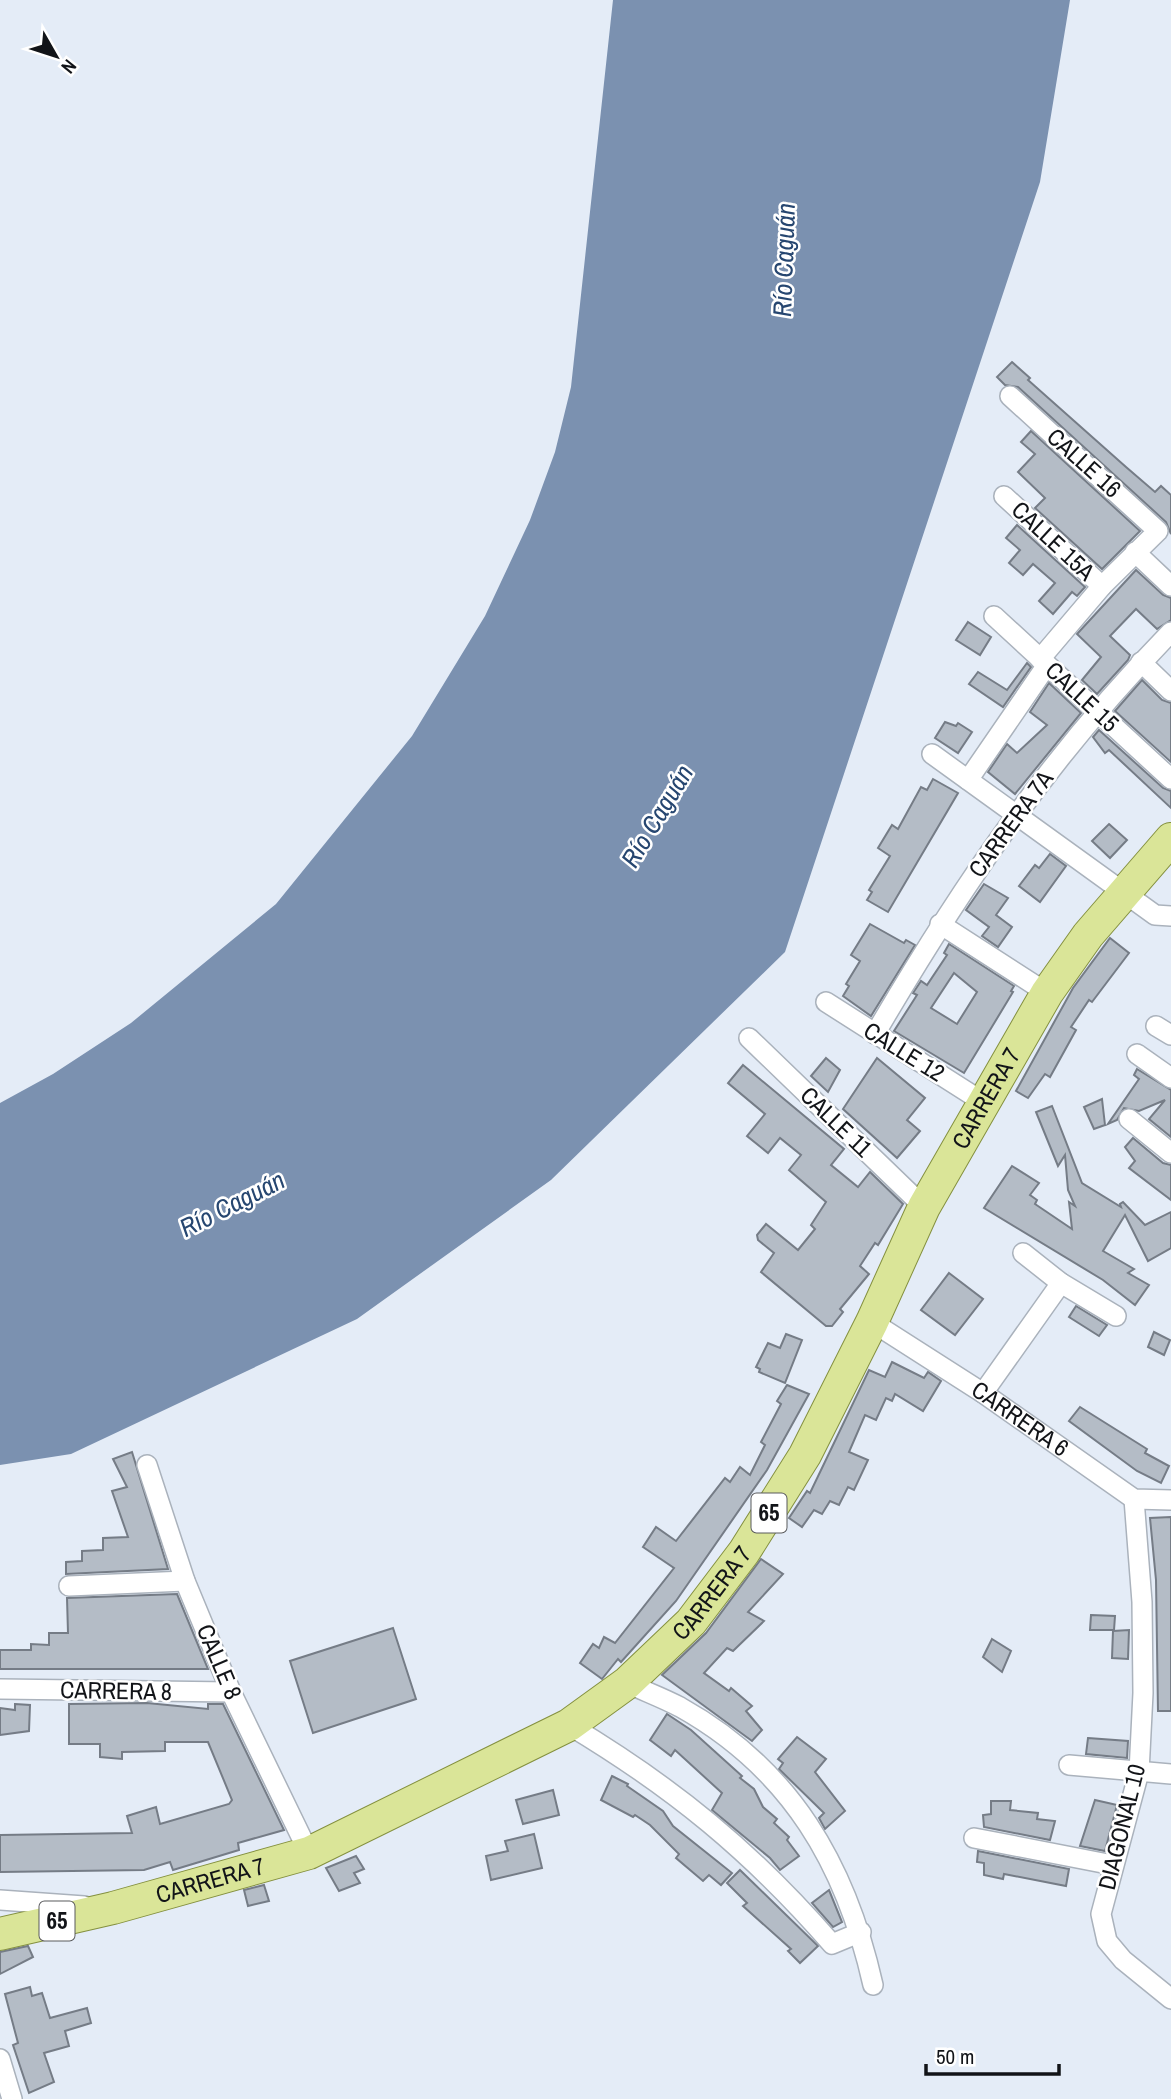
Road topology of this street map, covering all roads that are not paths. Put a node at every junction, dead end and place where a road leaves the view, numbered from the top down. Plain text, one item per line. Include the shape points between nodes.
1 (1010, 396) dead end
2 (1004, 496) dead end
3 (1135, 552) junction
4 (1102, 586) junction
5 (1171, 586) edge
6 (994, 616) dead end
7 (1171, 632) edge
8 (1044, 662) junction
9 (1141, 662) junction
10 (1171, 691) edge
11 (1097, 711) junction
12 (932, 754) dead end
13 (1171, 779) edge
14 (968, 780) junction
15 (1015, 814) junction
16 (1171, 839) edge
17 (1125, 893) junction
18 (1171, 916) edge
19 (940, 924) junction
20 (1047, 993) junction
21 (826, 1002) dead end
22 (876, 1034) junction
23 (749, 1038) dead end
24 (1137, 1054) dead end
25 (1171, 1078) edge
26 (983, 1102) junction
27 (1129, 1119) dead end
28 (1171, 1153) edge
29 (924, 1207) junction
30 (1023, 1252) dead end
31 (1061, 1283) junction
32 (1116, 1316) dead end
33 (872, 1322) junction
34 (984, 1393) junction
35 (147, 1465) dead end
36 (1134, 1499) junction
37 (1171, 1500) edge
38 (185, 1581) junction
39 (69, 1586) dead end
40 (626, 1683) junction
41 (0, 1689) edge
42 (231, 1692) junction
43 (569, 1725) junction
44 (1069, 1765) dead end
45 (1139, 1772) junction
46 (1171, 1774) edge
47 (974, 1838) dead end
48 (309, 1853) junction
49 (1113, 1865) junction
50 (0, 1900) edge
51 (113, 1908) junction
52 (861, 1932) junction
53 (0, 1934) edge
54 (873, 1985) dead end
55 (1171, 1999) edge
56 (0, 2059) edge
57 (12, 2099) edge

1 - 3 street, CALLE 16 via 1158,531
2 - 4 street, CALLE 15A
3 - 4 street
3 - 5 street
4 - 8 street
6 - 8 street, CALLE 15
7 - 9 street, CARRERA 7A
8 - 11 street, CALLE 15
8 - 14 street
9 - 10 street
9 - 11 street, CARRERA 7A
11 - 13 street, CALLE 15
11 - 15 street, CARRERA 7A
12 - 14 street
14 - 15 street
15 - 17 street
15 - 19 street, CARRERA 7A
16 - 17 main road, CARRERA 7 / 65
17 - 18 street via 1155,915
17 - 20 main road, CARRERA 7 / 65
19 - 20 street
19 - 22 street, CARRERA 7A
20 - 26 main road, CARRERA 7 / 65
21 - 22 street, CALLE 12
22 - 26 street, CALLE 12
23 - 29 street, CALLE 11
24 - 25 street
26 - 29 main road, CARRERA 7 / 65
27 - 28 street
29 - 33 main road, CARRERA 7 / 65
30 - 31 street
31 - 32 street
31 - 34 street
33 - 34 street, CARRERA 6
33 - 40 main road, CARRERA 7 / 65 via 805,1455 744,1552 691,1622
34 - 36 street, CARRERA 6
35 - 38 street, CALLE 8
36 - 37 street
36 - 45 street, DIAGONAL 10 via 1142,1602
38 - 39 street
38 - 42 street, CALLE 8
40 - 43 main road, CARRERA 7 / 65
40 - 52 street via 680,1707 730,1740 774,1779 816,1835 840,1877
41 - 42 street, CARRERA 8
42 - 48 street, CALLE 8
43 - 48 main road, CARRERA 7 / 65
43 - 52 street via 628,1760 726,1835 832,1944
44 - 45 street
45 - 46 street
45 - 49 street, DIAGONAL 10
47 - 49 street
48 - 51 main road, CARRERA 7 / 65
49 - 55 street, DIAGONAL 10 via 1101,1914 1107,1941
50 - 51 street, CARRERA 7
51 - 53 main road, 65
52 - 54 street
56 - 57 street

